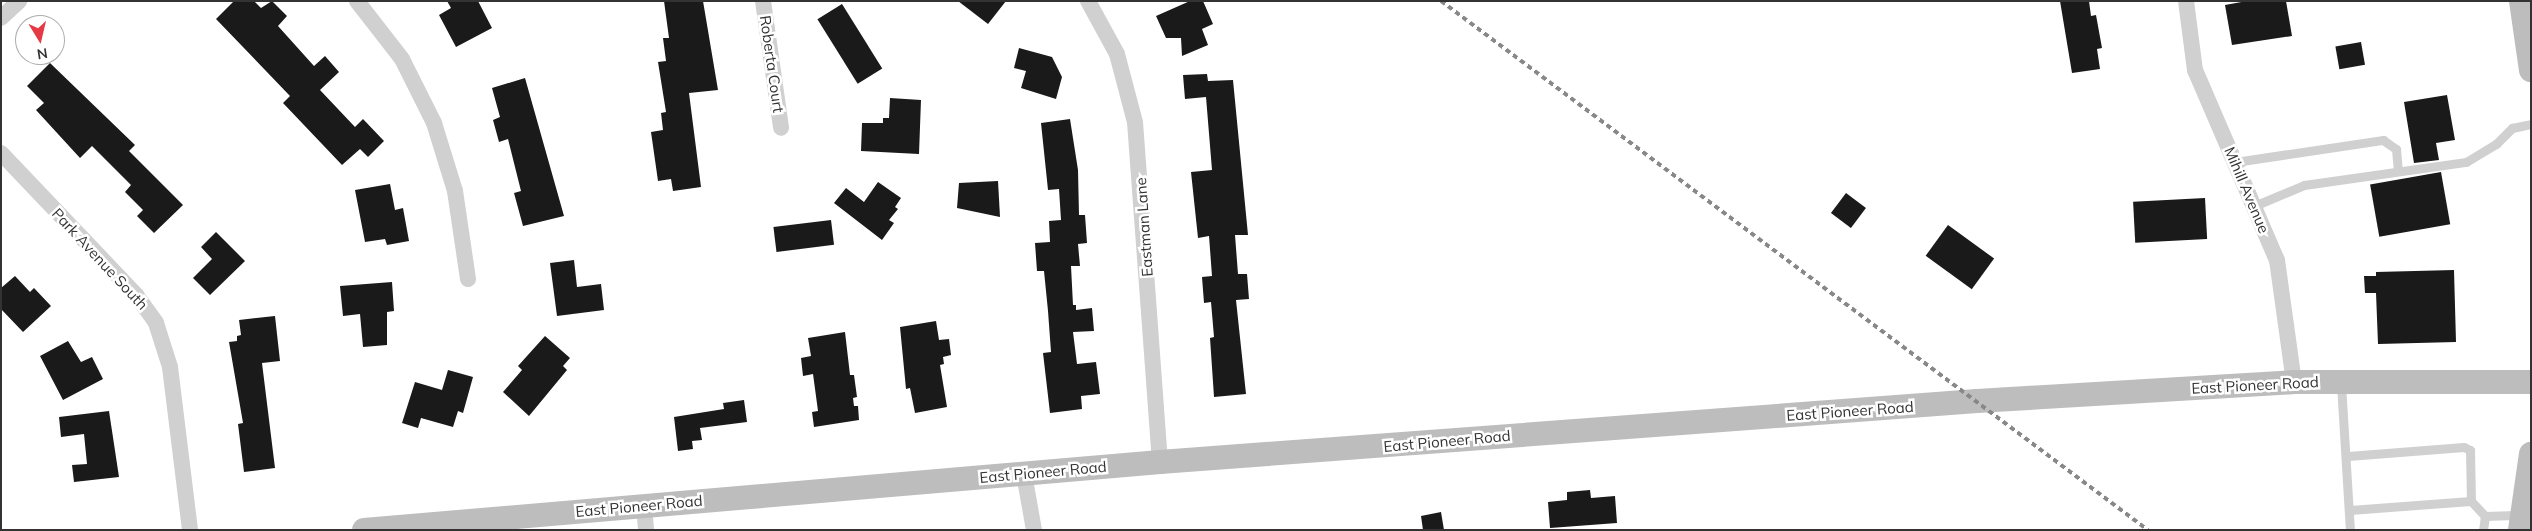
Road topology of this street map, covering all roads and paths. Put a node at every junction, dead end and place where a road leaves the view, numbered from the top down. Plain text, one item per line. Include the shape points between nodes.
1 (19, 1) edge
2 (357, 1) edge
3 (763, 1) edge
4 (1088, 1) edge
5 (2186, 1) edge
6 (2521, 1) edge
7 (1, 18) edge
8 (2531, 70) edge
9 (2531, 124) edge
10 (781, 128) dead end
11 (1, 153) edge
12 (2235, 162) junction
13 (2398, 170) junction
14 (2254, 206) junction
15 (468, 279) dead end
16 (2341, 381) junction
17 (2294, 382) junction
18 (2531, 382) edge
19 (2531, 454) edge
20 (2348, 456) junction
21 (1160, 462) junction
22 (1024, 474) junction
23 (2528, 483) edge
24 (2471, 501) junction
25 (644, 506) junction
26 (2350, 510) junction
27 (2484, 516) junction
28 (2522, 522) edge
29 (190, 530) edge
30 (364, 530) edge
31 (646, 530) edge
32 (1034, 530) edge
33 (2350, 530) edge
34 (2483, 530) edge

1 - 7 street
2 - 15 street via 402,59 434,123 455,191
3 - 10 street, Roberta Court
4 - 21 street, Eastman Lane via 1117,54 1133,108
5 - 12 street, Mihill Avenue via 2195,70
6 - 8 main road
9 - 13 lane via 2512,128 2496,144 2466,162
11 - 29 street, Park Avenue South via 136,295 156,323 170,367
12 - 13 lane via 2382,140 2396,149
12 - 14 street, Mihill Avenue
13 - 14 lane via 2304,185
14 - 17 street, Mihill Avenue via 2278,260
16 - 17 main road, East Pioneer Road
16 - 18 main road, East Pioneer Road
16 - 20 lane
17 - 21 main road, East Pioneer Road via 1977,401
19 - 23 main road
20 - 24 lane via 2464,447 2471,454
20 - 26 lane
21 - 22 main road, East Pioneer Road
22 - 25 main road, East Pioneer Road
22 - 32 street
23 - 28 main road
24 - 26 lane
24 - 27 lane
25 - 30 main road, East Pioneer Road
25 - 31 street
26 - 33 lane
27 - 28 lane
27 - 34 lane

